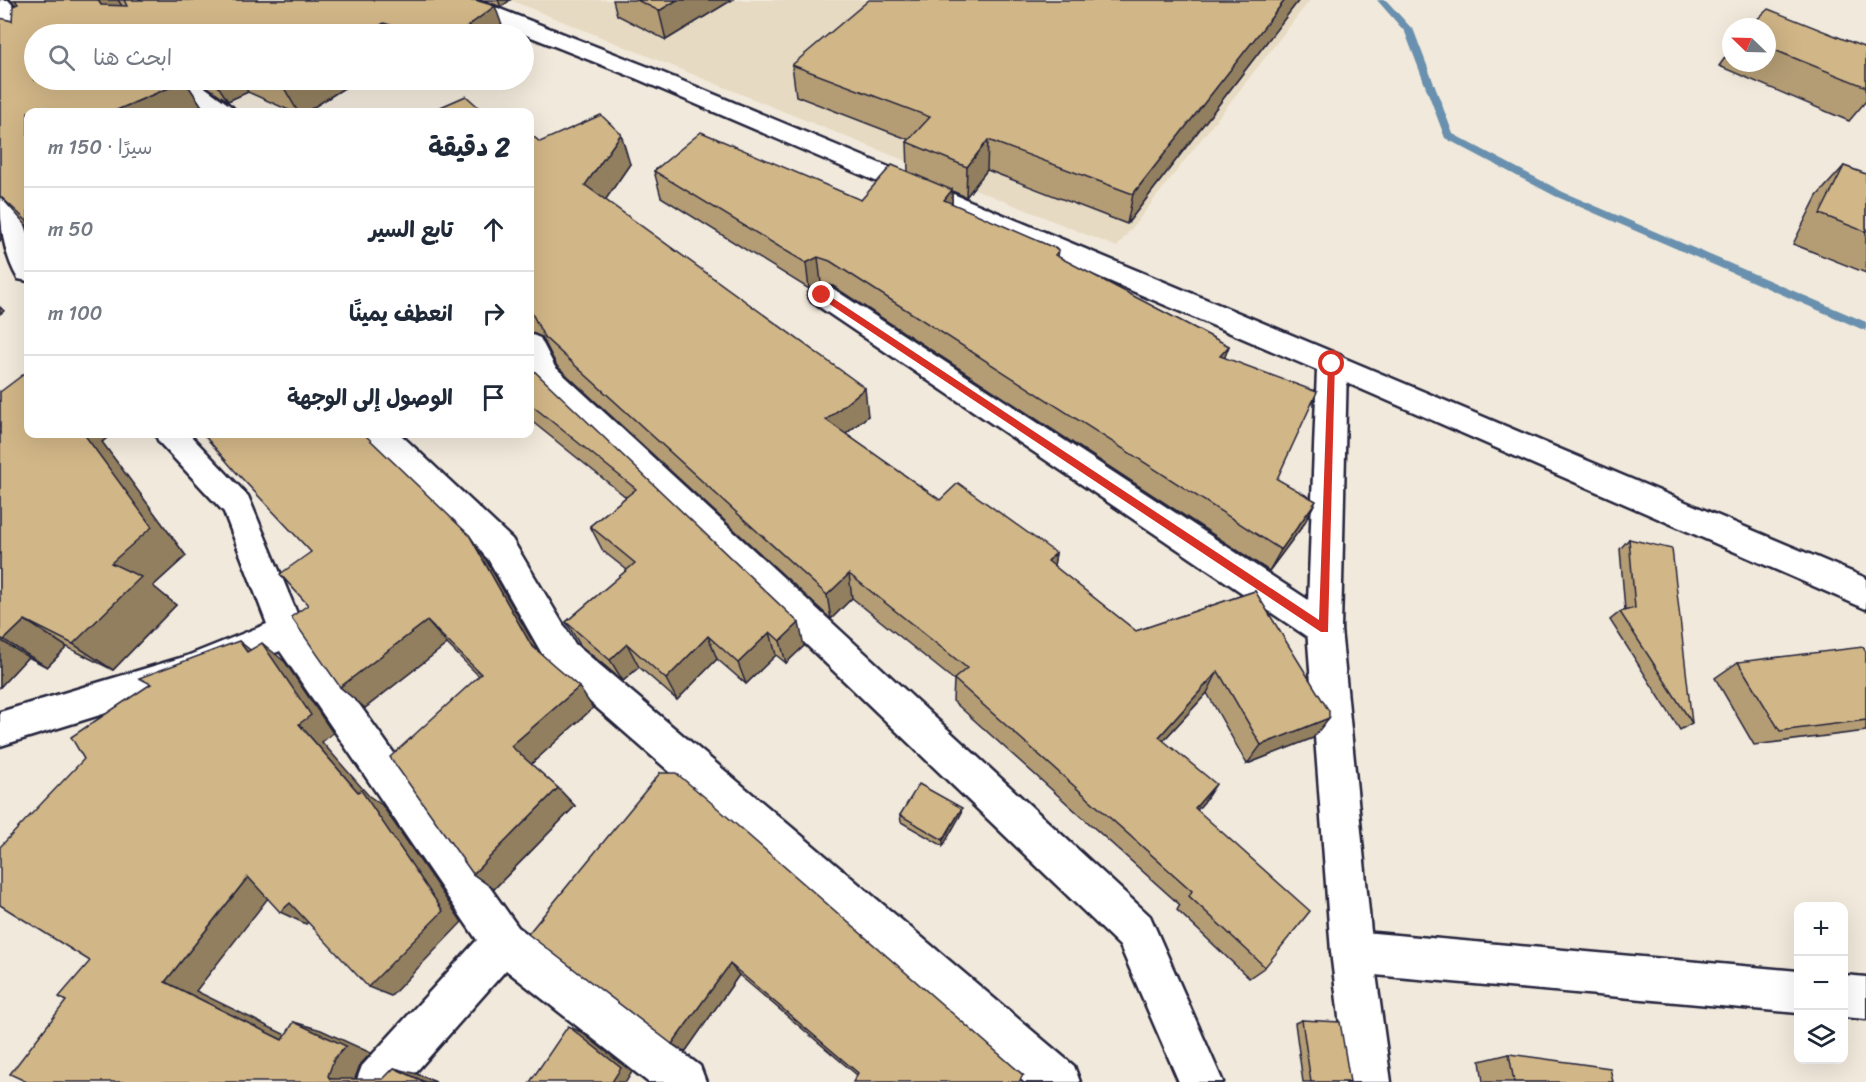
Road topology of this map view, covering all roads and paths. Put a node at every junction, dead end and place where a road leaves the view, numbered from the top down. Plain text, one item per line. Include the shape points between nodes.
1 (458, 0) edge
2 (0, 5) edge
3 (519, 24) edge
4 (534, 30) edge
5 (24, 31) edge
6 (79, 90) edge
7 (194, 90) edge
8 (96, 108) edge
9 (219, 108) edge
10 (0, 188) edge
11 (24, 260) edge
12 (822, 295) dead end
13 (534, 354) edge
14 (1332, 364) junction
15 (174, 438) edge
16 (385, 438) edge
17 (1866, 594) edge
18 (1324, 629) junction
19 (287, 632) junction
20 (0, 729) edge
21 (503, 942) junction
22 (1352, 952) junction
23 (1794, 992) edge
24 (1848, 996) edge
25 (1866, 998) edge
26 (378, 1082) edge
27 (684, 1082) edge
28 (1058, 1082) edge
29 (1201, 1082) edge
30 (1369, 1082) edge

1 - 3 street
2 - 5 street
4 - 14 street
6 - 8 street
7 - 9 street
10 - 11 street
12 - 18 street
13 - 29 street via 543,374 1135,931
14 - 17 street
14 - 18 street
15 - 19 street via 237,505
16 - 28 street via 500,549 562,655
18 - 22 street
19 - 20 street via 190,671
19 - 21 street
21 - 26 street
21 - 27 street
22 - 23 street
22 - 30 street
24 - 25 street

